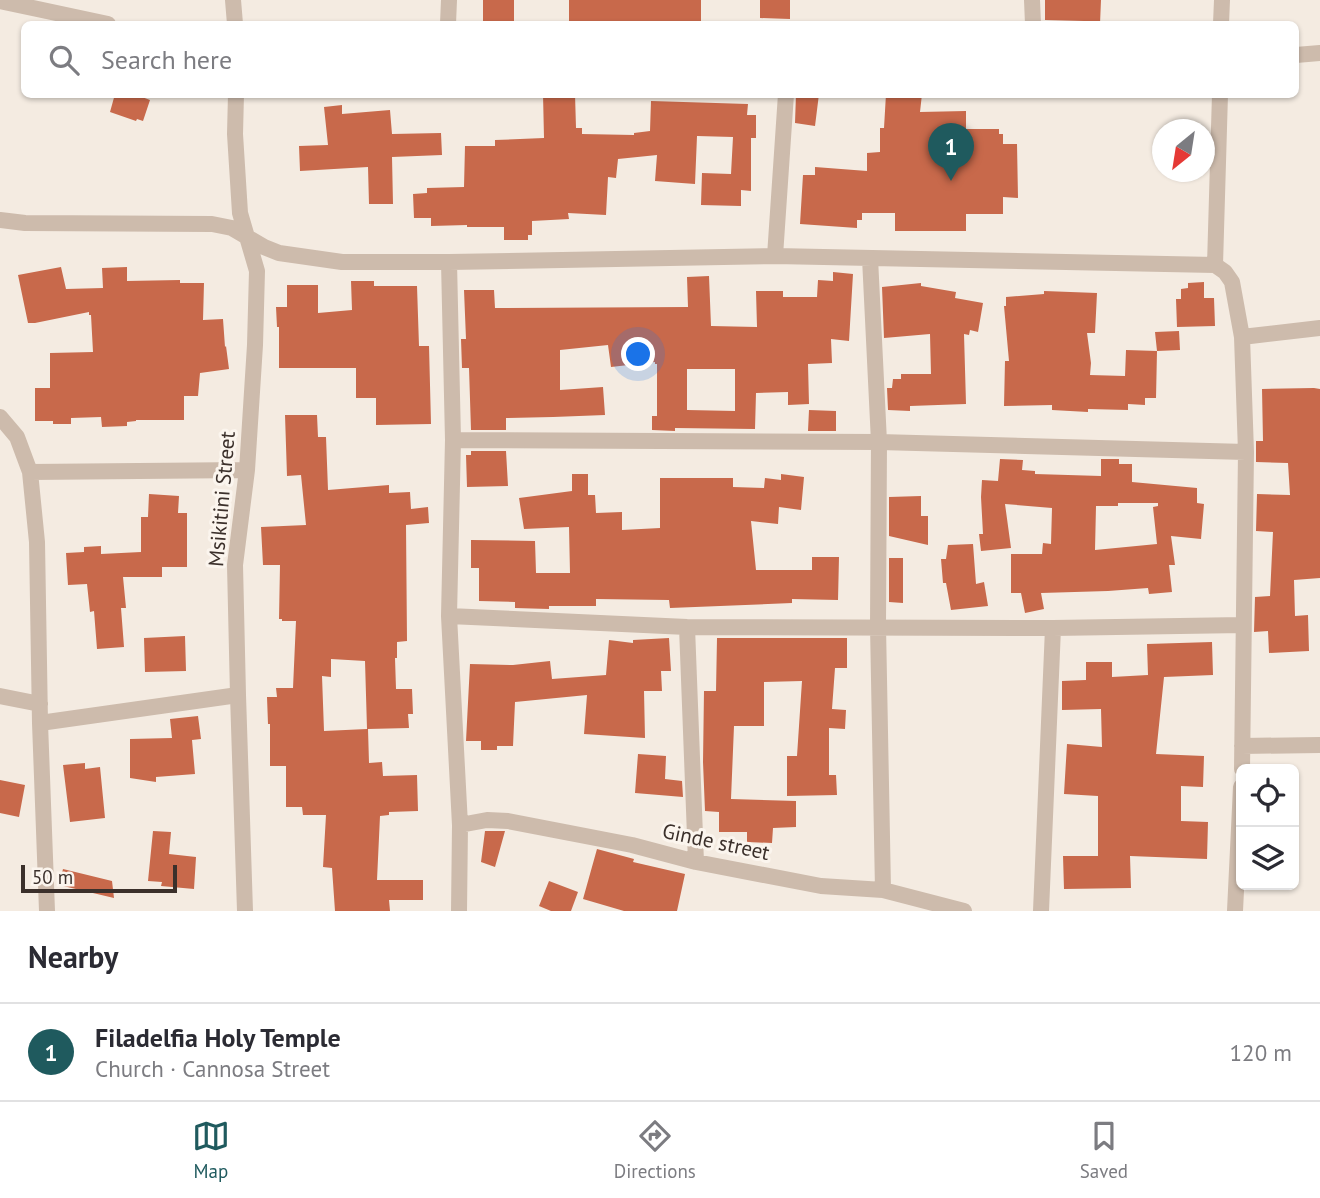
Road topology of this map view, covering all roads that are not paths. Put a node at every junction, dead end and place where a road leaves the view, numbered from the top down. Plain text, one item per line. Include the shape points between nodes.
1 (233, 0) edge
2 (449, 0) edge
3 (1032, 0) edge
4 (1222, 0) edge
5 (0, 1) edge
6 (94, 21) edge
7 (235, 21) edge
8 (449, 21) edge
9 (1033, 21) edge
10 (1222, 21) edge
11 (1320, 53) edge
12 (1299, 55) edge
13 (236, 98) edge
14 (786, 98) edge
15 (1220, 98) edge
16 (0, 220) edge
17 (248, 237) junction
18 (775, 256) junction
19 (870, 258) junction
20 (449, 262) junction
21 (1216, 264) junction
22 (1320, 328) edge
23 (1242, 337) junction
24 (0, 417) edge
25 (453, 440) junction
26 (879, 442) junction
27 (1246, 452) junction
28 (247, 470) junction
29 (30, 472) junction
30 (449, 616) junction
31 (1243, 625) junction
32 (878, 626) junction
33 (687, 627) junction
34 (1053, 628) junction
35 (238, 695) junction
36 (0, 696) edge
37 (40, 704) junction
38 (40, 723) junction
39 (1320, 745) edge
40 (1242, 746) junction
41 (1242, 764) edge
42 (460, 825) junction
43 (1239, 827) edge
44 (696, 862) junction
45 (883, 890) junction
46 (47, 911) edge
47 (245, 911) edge
48 (459, 911) edge
49 (964, 911) edge
50 (1041, 911) edge
51 (1235, 911) edge

1 - 7 street
2 - 8 street
3 - 9 street
4 - 10 street
5 - 6 street
11 - 12 street
13 - 17 street, Msikitini Street via 238,195
14 - 18 street
15 - 21 street
16 - 17 street via 212,224
17 - 20 street via 279,253 342,262
17 - 28 street, Msikitini Street via 257,271
18 - 19 street
18 - 20 street
19 - 21 street
19 - 26 street
20 - 25 street
21 - 23 street via 1232,282
22 - 23 street
23 - 27 street
24 - 29 street via 17,438
25 - 26 street
25 - 30 street
26 - 27 street
26 - 32 street
27 - 31 street
28 - 29 street
28 - 35 street, Msikitini Street via 235,565
29 - 37 street via 37,542
30 - 33 street
30 - 42 street
31 - 34 street
31 - 40 street
32 - 33 street
32 - 34 street
32 - 45 street
33 - 44 street
34 - 50 street
35 - 38 street
35 - 47 street, Msikitini Street
36 - 37 street
37 - 38 street
38 - 46 street
39 - 40 street
40 - 41 street
42 - 44 street, Ginde street via 508,821
42 - 48 street
43 - 51 street
44 - 45 street, Ginde street via 821,886
45 - 49 street, Ginde street

